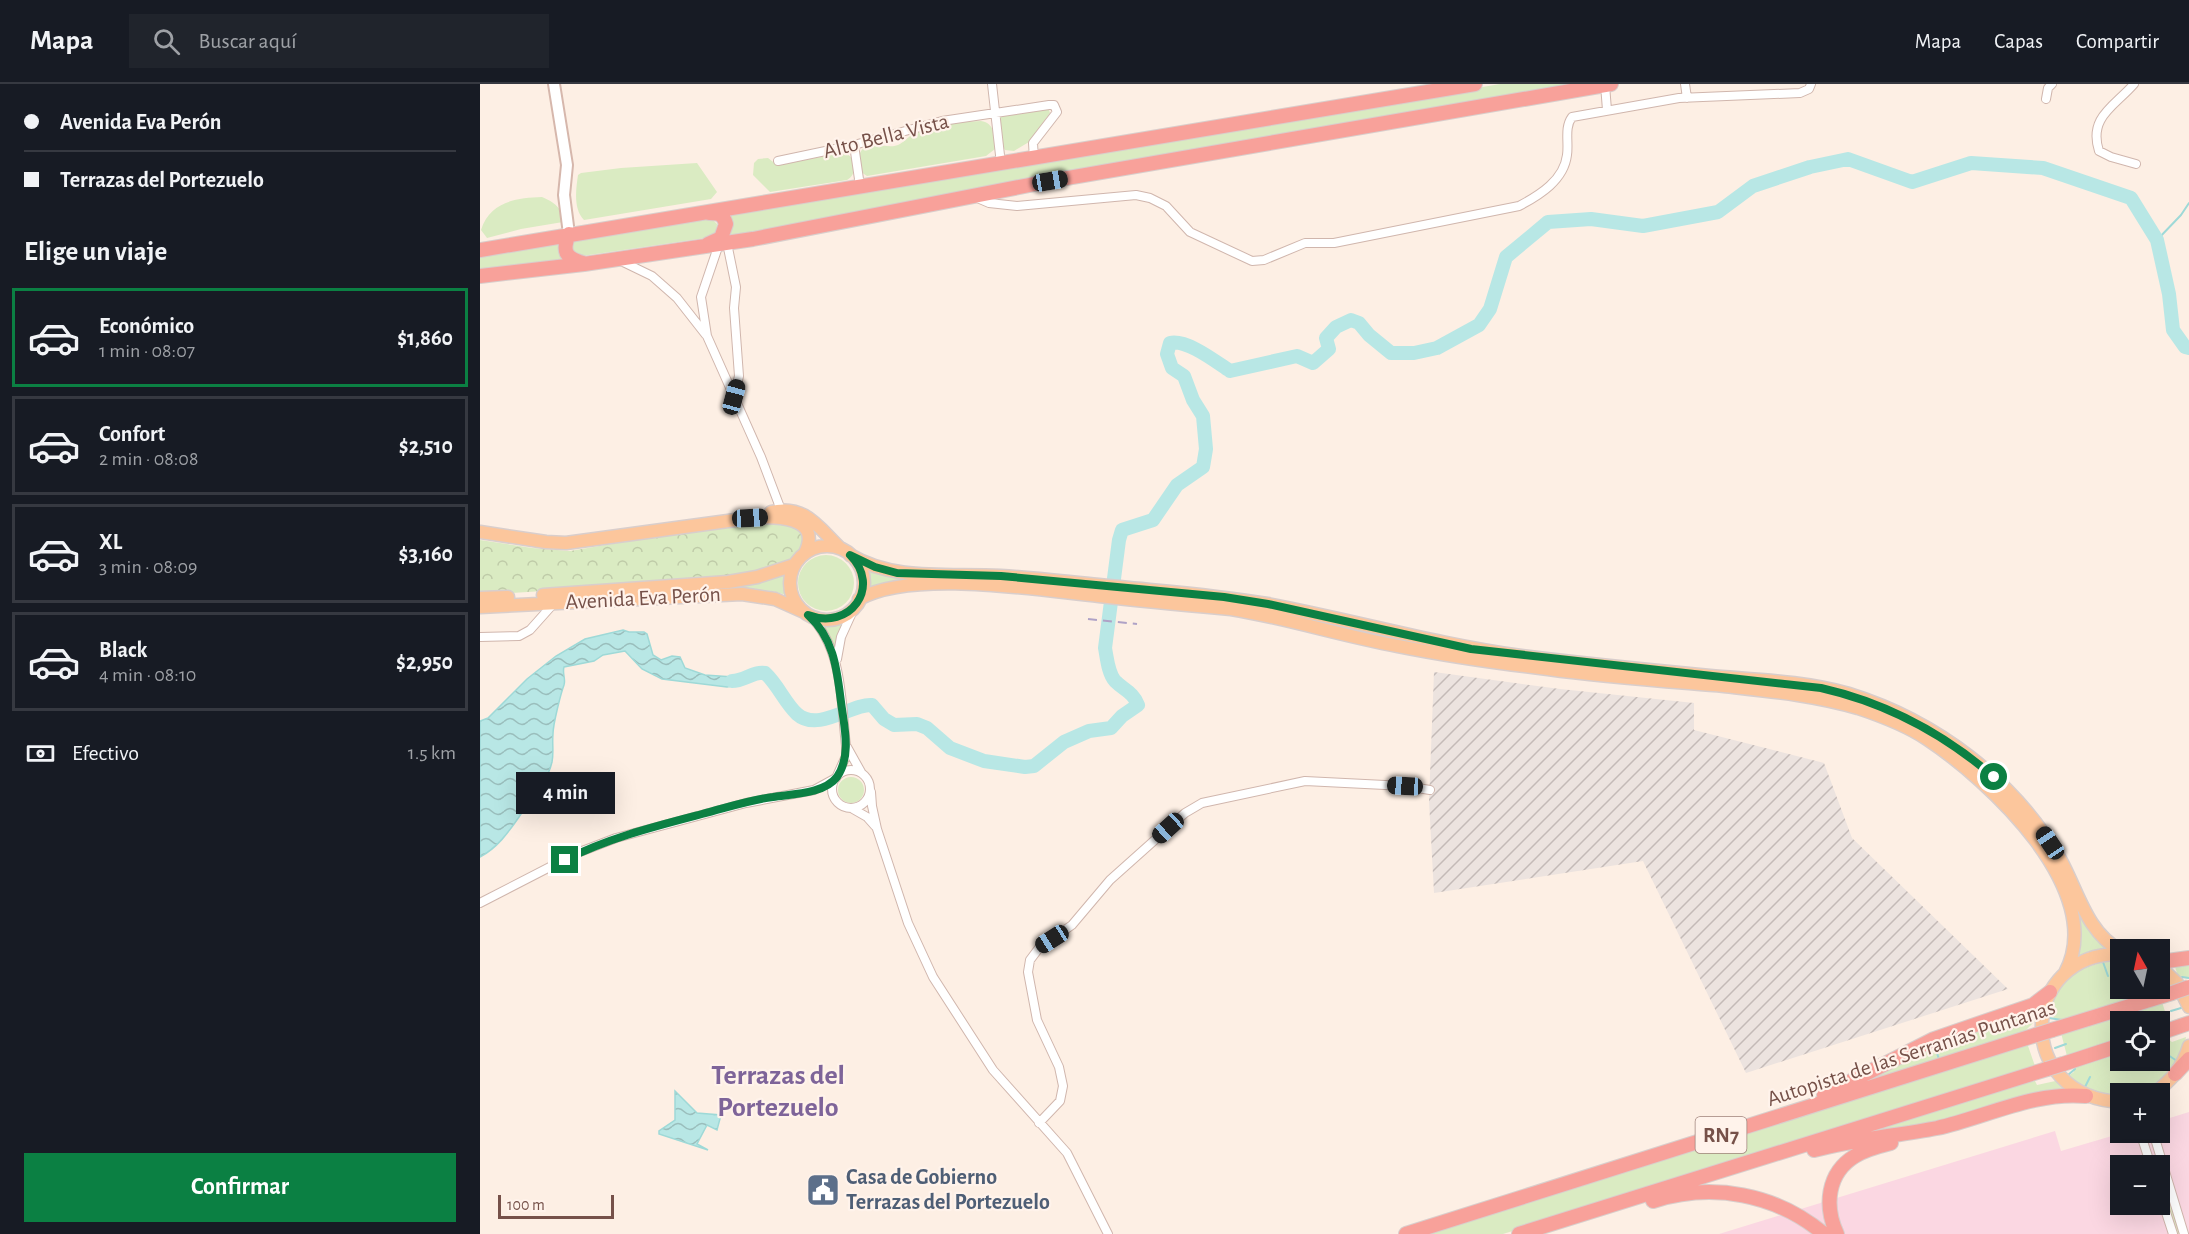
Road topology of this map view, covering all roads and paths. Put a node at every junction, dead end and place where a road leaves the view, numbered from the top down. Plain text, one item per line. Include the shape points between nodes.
1 (554, 84) edge
2 (992, 84) edge
3 (1475, 84) edge
4 (1685, 84) edge
5 (1811, 84) edge
6 (2052, 84) edge
7 (2134, 84) edge
8 (1608, 85) edge
9 (1687, 98) junction
10 (2046, 99) dead end
11 (1607, 110) junction
12 (994, 113) junction
13 (854, 145) junction
14 (1034, 159) junction
15 (778, 161) dead end
16 (1001, 164) junction
17 (2136, 164) dead end
18 (860, 186) junction
19 (974, 196) junction
20 (698, 213) junction
21 (569, 234) junction
22 (723, 243) junction
23 (695, 248) junction
24 (480, 250) edge
25 (618, 259) junction
26 (584, 264) junction
27 (480, 276) edge
28 (707, 336) junction
29 (734, 397) junction
30 (781, 510) junction
31 (750, 518) junction
32 (480, 532) edge
33 (845, 552) junction
34 (805, 553) junction
35 (794, 565) junction
36 (1082, 589) junction
37 (1143, 595) junction
38 (480, 598) edge
39 (555, 602) junction
40 (857, 603) junction
41 (480, 607) edge
42 (806, 613) junction
43 (480, 637) edge
44 (837, 673) junction
45 (846, 746) junction
46 (861, 772) junction
47 (836, 777) junction
48 (814, 790) junction
49 (1430, 790) dead end
50 (871, 792) junction
51 (836, 801) junction
52 (853, 809) junction
53 (877, 830) junction
54 (480, 903) edge
55 (2110, 944) edge
56 (2110, 953) edge
57 (2189, 958) edge
58 (2170, 963) edge
59 (2066, 973) junction
60 (2170, 976) edge
61 (2189, 987) edge
62 (2050, 992) junction
63 (2189, 1007) edge
64 (2186, 1024) edge
65 (2170, 1030) edge
66 (2189, 1046) edge
67 (2110, 1049) edge
68 (2189, 1059) edge
69 (2175, 1074) junction
70 (2165, 1083) edge
71 (2086, 1096) junction
72 (2110, 1101) edge
73 (1039, 1123) junction
74 (1935, 1128) junction
75 (2156, 1143) edge
76 (1669, 1152) junction
77 (1689, 1180) junction
78 (2167, 1215) edge
79 (1108, 1234) edge
80 (1406, 1234) edge
81 (1519, 1234) edge
82 (1545, 1234) edge
83 (1824, 1234) edge
84 (1837, 1234) edge
85 (2173, 1234) edge
86 (2184, 1234) edge

1 - 21 street via 567,165 564,195
2 - 12 street
3 - 14 highway
4 - 9 street
5 - 9 street via 1800,93
6 - 10 street
7 - 17 street via 2103,114 2096,129 2096,142 2099,151
8 - 11 street
8 - 19 highway
9 - 11 street
11 - 19 street via 1572,117 1563,169 1553,183 1519,206 1334,243 1305,243 1264,260 1252,261 1190,232 1166,206 1150,198 1136,195 1017,206 989,203
12 - 13 street, Alto Bella Vista via 942,121
12 - 14 street, Alto Bella Vista via 1054,105 1057,112 1033,143
12 - 16 street
13 - 15 street, Alto Bella Vista
13 - 18 street
14 - 16 highway
16 - 18 highway
18 - 20 highway
19 - 22 highway
20 - 21 highway
20 - 23 highway via 719,213 726,224 721,238
21 - 24 highway
21 - 26 highway via 565,243 567,254 571,260
22 - 23 highway
22 - 28 street via 701,297
22 - 29 street via 736,287 740,376
23 - 25 highway
25 - 26 highway
25 - 28 street via 652,276 677,298
26 - 27 highway
28 - 29 street
29 - 30 street
30 - 31 main road
30 - 33 main road via 806,516
31 - 32 main road via 586,542 546,542
31 - 34 main road via 780,517 801,524 808,539
33 - 34 main road via 825,546
33 - 36 main road via 897,573 1001,576
33 - 40 main road via 862,572 863,586
34 - 35 main road
35 - 38 main road, Avenida Eva Perón via 728,582
35 - 42 main road via 790,587 793,598
36 - 37 main road
36 - 40 main road via 918,584 884,589
37 - 55 main road via 1224,597 1471,649 1797,684 1848,694 1932,730 1994,777 2050,843 2094,927
37 - 59 main road via 1260,614 1397,646 1480,660 1808,696 1861,709 1928,740 1992,790 2032,837 2072,908 2076,939
39 - 41 main road, Avenida Eva Perón
39 - 42 main road, Avenida Eva Perón via 742,594 775,598
39 - 43 street via 530,630 519,636
40 - 42 main road via 834,619
40 - 44 street via 841,637
42 - 44 street via 828,641
44 - 45 street
45 - 46 street
45 - 47 street via 846,756
46 - 47 street via 849,770
46 - 50 street via 869,781
47 - 48 street
47 - 51 street via 832,788
48 - 51 street
48 - 54 street via 747,802 616,838 577,853
49 - 73 street via 1305,781 1202,803 1185,813 1030,960 1028,972 1037,1020 1057,1062 1063,1086 1060,1101
50 - 52 street via 865,804
50 - 53 street
51 - 52 street
52 - 53 street via 867,817
53 - 73 street via 911,932 933,977 993,1070
56 - 59 main road via 2084,960
57 - 58 highway
59 - 62 main road
60 - 63 main road
61 - 76 highway, Autopista de las Serranías Puntanas / RN7, bridge
62 - 71 main road via 2041,1026 2045,1052 2065,1083
62 - 76 highway via 2032,1005 1934,1039 1825,1095
64 - 65 highway
66 - 69 main road
67 - 77 highway, RN7, bridge
68 - 69 highway
69 - 70 main road
71 - 72 main road
71 - 74 highway via 2045,1098
73 - 79 street via 1072,1160
74 - 77 highway via 1824,1147
74 - 84 highway via 1862,1152 1845,1164 1834,1180 1828,1200
75 - 86 street
76 - 80 highway, Autopista de las Serranías Puntanas / RN7
77 - 81 highway, RN7
78 - 85 street
82 - 83 highway via 1663,1198 1705,1192 1771,1203

